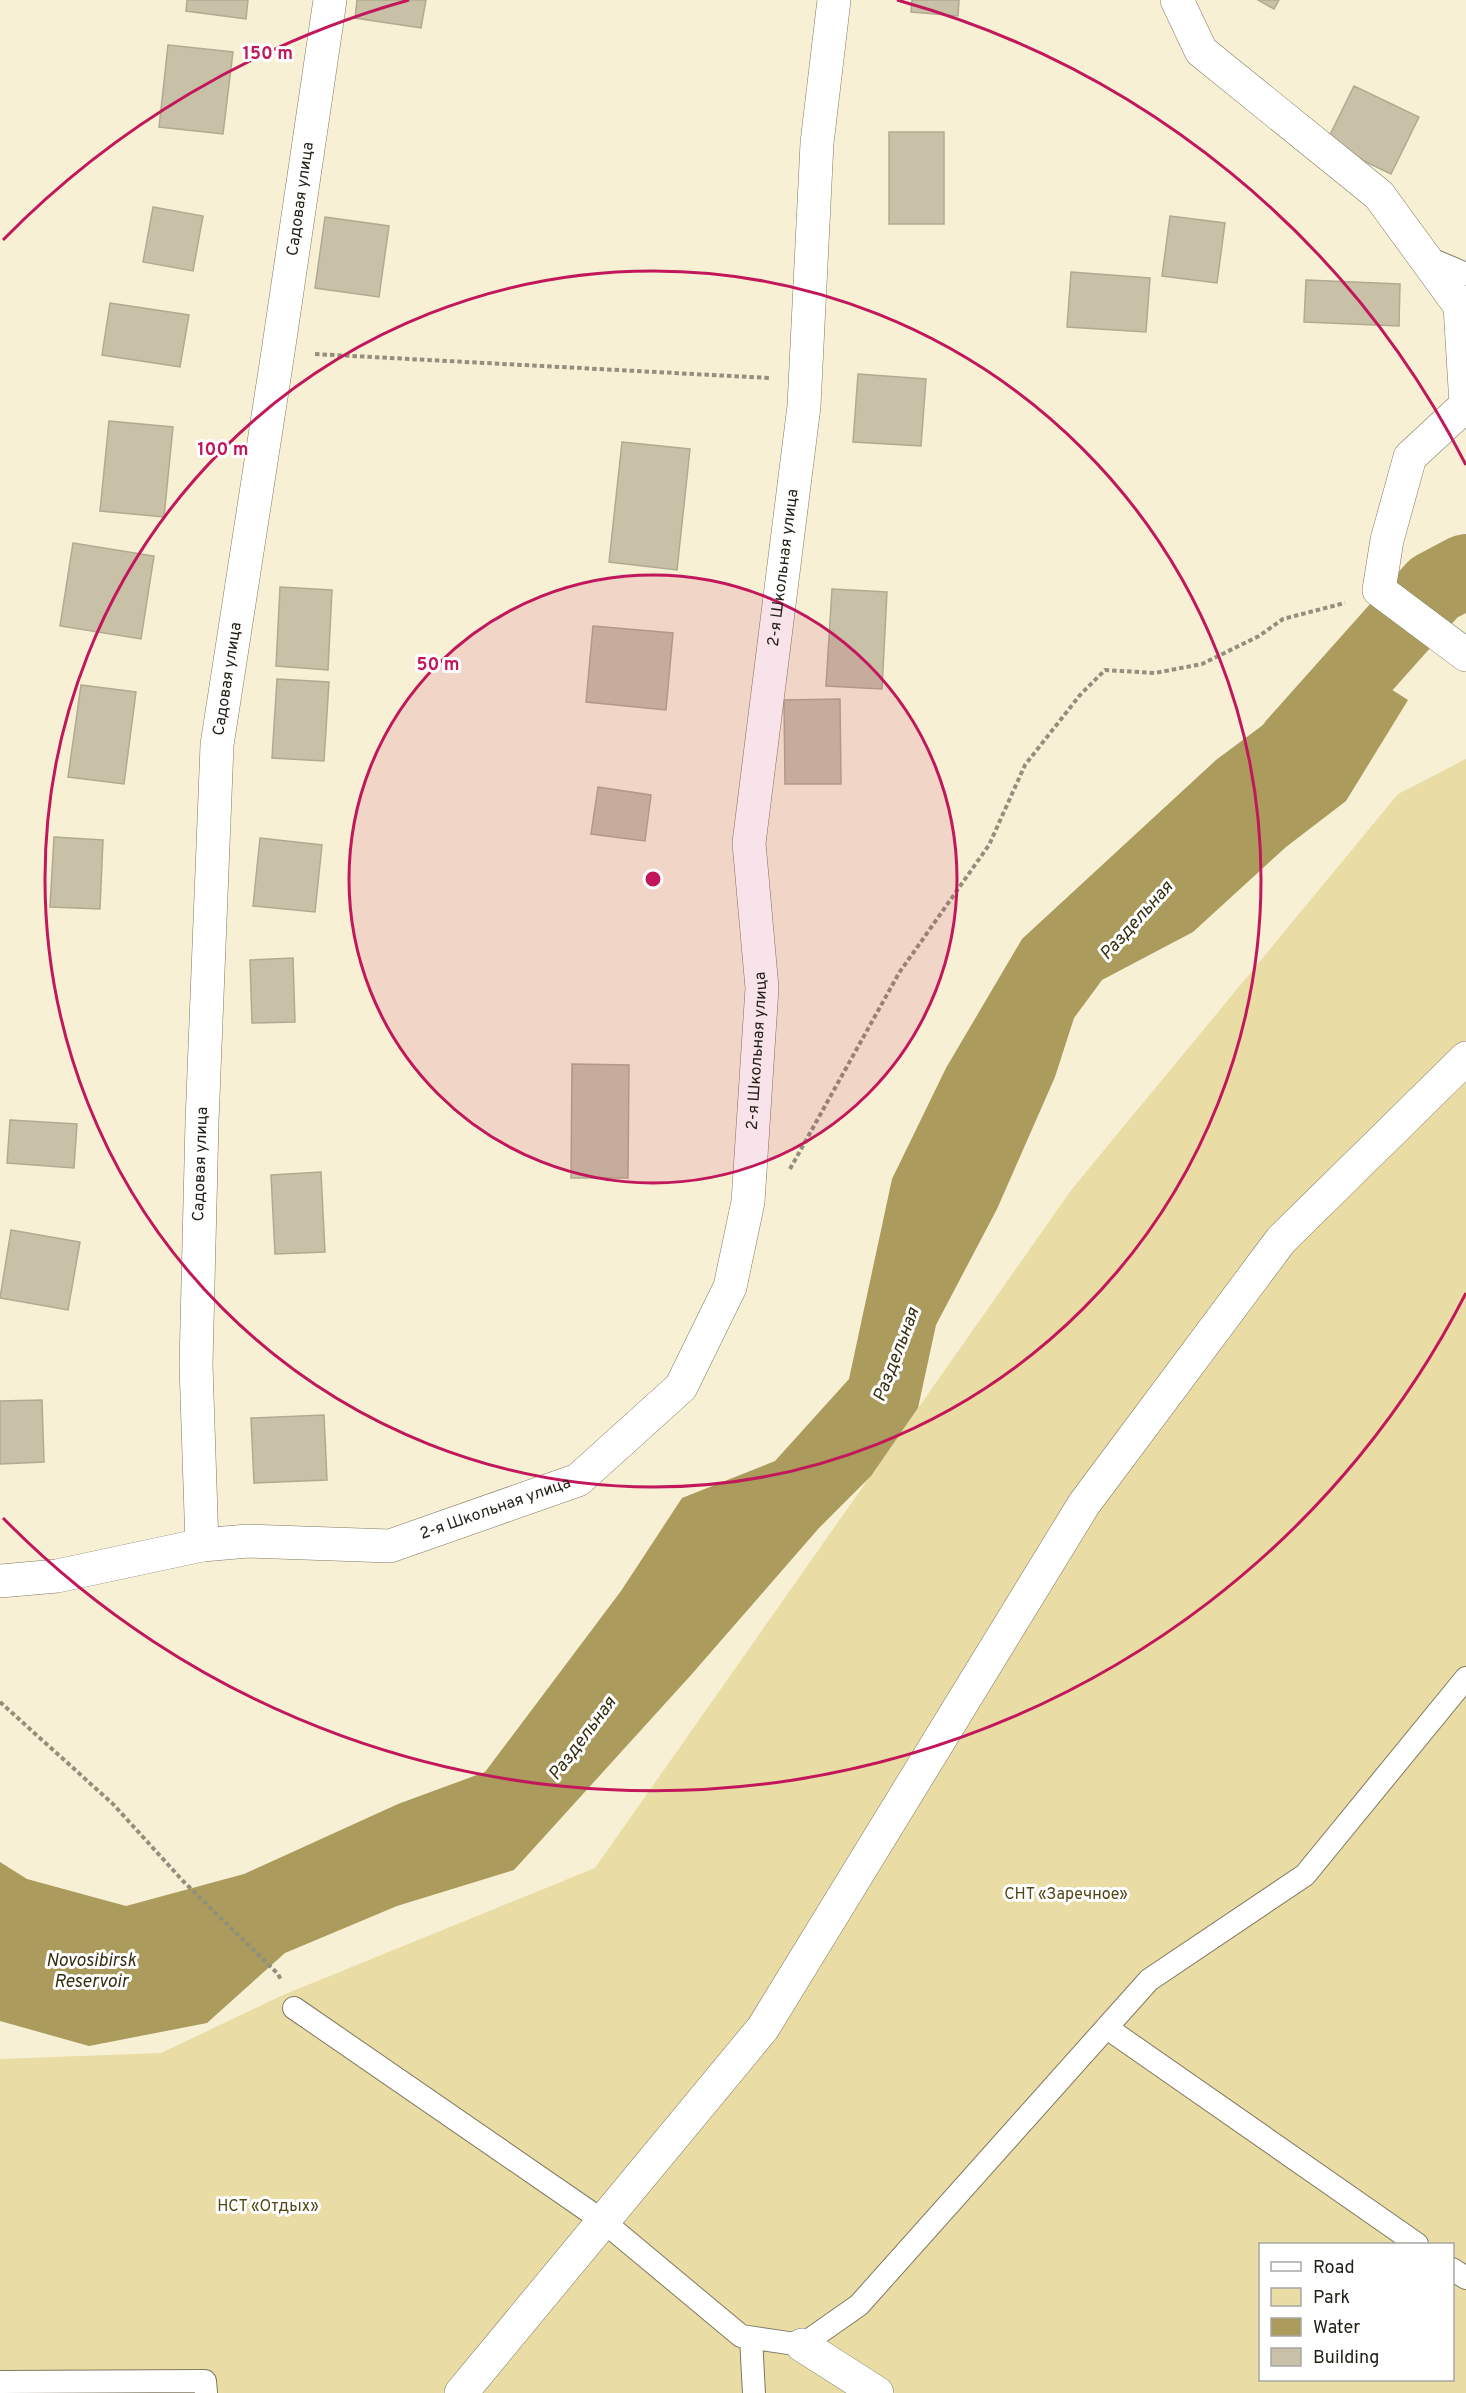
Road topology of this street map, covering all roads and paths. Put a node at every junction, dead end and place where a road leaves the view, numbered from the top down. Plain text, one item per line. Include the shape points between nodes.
1 (330, 0) edge
2 (834, 0) edge
3 (1178, 0) edge
4 (1424, 256) junction
5 (1466, 274) edge
6 (279, 352) junction
7 (805, 380) junction
8 (1466, 404) edge
9 (1379, 590) junction
10 (1466, 655) edge
11 (1466, 1058) edge
12 (788, 1173) dead end
13 (202, 1545) junction
14 (0, 1581) edge
15 (1466, 1678) edge
16 (0, 1702) edge
17 (278, 1974) dead end
18 (294, 2008) dead end
19 (1107, 2028) junction
20 (603, 2221) junction
21 (1417, 2243) edge
22 (751, 2338) junction
23 (802, 2345) junction
24 (0, 2382) edge
25 (206, 2393) edge
26 (461, 2393) edge
27 (754, 2393) edge
28 (877, 2393) edge

1 - 6 street, Садовая улица
2 - 7 street, 2-я Школьная улица via 817,143
3 - 4 street via 1201,51 1379,195
4 - 5 lane
4 - 8 street via 1460,306
6 - 7 path
6 - 13 street, Садовая улица via 217,745 196,1365
7 - 13 street, 2-я Школьная улица via 749,843 762,988 748,1202 730,1287 681,1386 578,1480 390,1546 248,1541
8 - 9 street via 1410,457 1387,540
9 - 10 street
9 - 12 path via 1336,607 1283,619 1259,636 1202,664 1155,673 1104,670 1025,765 990,845 899,973
11 - 20 street via 1281,1240 1084,1504 762,2028
13 - 14 street, 2-я Школьная улица via 57,1576
15 - 19 lane via 1305,1875 1149,1980
16 - 17 path via 113,1804 183,1881
18 - 20 lane
19 - 21 lane
19 - 23 lane via 859,2305
20 - 22 lane via 741,2336
20 - 26 street
22 - 23 lane
22 - 27 lane
23 - 28 street
24 - 25 lane via 205,2381

